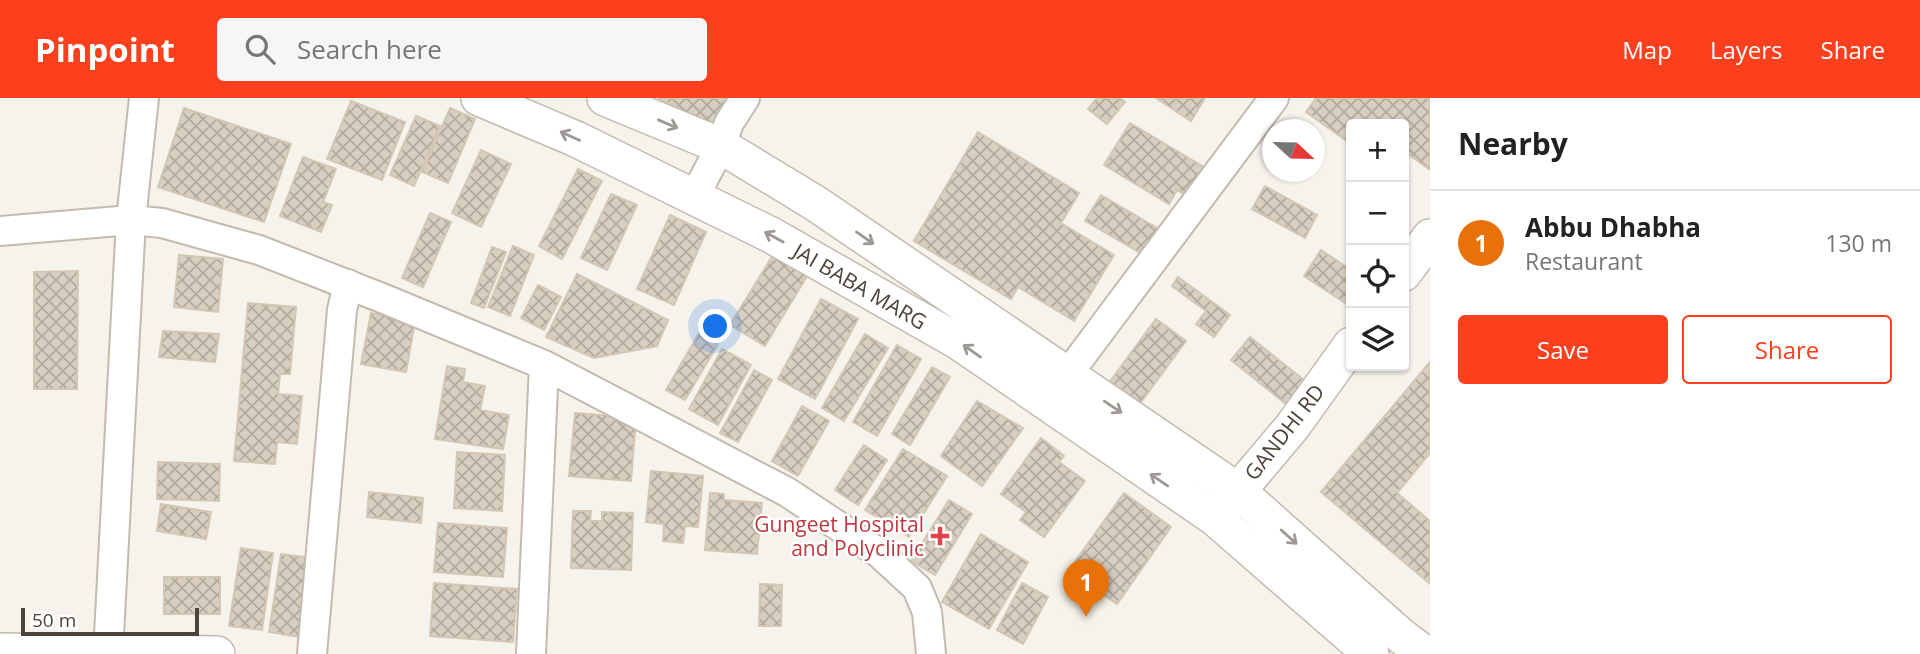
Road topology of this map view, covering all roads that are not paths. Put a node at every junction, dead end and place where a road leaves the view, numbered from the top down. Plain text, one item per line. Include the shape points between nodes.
1 (144, 98) edge
2 (480, 98) edge
3 (605, 98) edge
4 (745, 98) edge
5 (1274, 98) edge
6 (721, 146) junction
7 (694, 197) junction
8 (131, 220) junction
9 (0, 231) edge
10 (1430, 237) edge
11 (1409, 266) edge
12 (348, 284) junction
13 (1346, 352) edge
14 (544, 365) junction
15 (1068, 376) junction
16 (1046, 403) junction
17 (1238, 491) junction
18 (1215, 518) junction
19 (0, 650) edge
20 (108, 653) edge
21 (217, 654) edge
22 (312, 654) edge
23 (531, 654) edge
24 (931, 654) edge
25 (1371, 654) edge
26 (1425, 654) edge

1 - 8 street
7 -> 2 street, JAI BABA MARG
3 -> 6 street, JAI BABA MARG
4 - 6 street via 729,122
5 - 15 street
6 - 7 street
6 -> 15 street, JAI BABA MARG via 815,203
16 -> 7 street, JAI BABA MARG via 959,342 771,235
8 - 9 street
8 - 12 street via 162,223 259,250
8 - 20 street
10 - 11 street
12 - 14 street
12 - 22 street
13 - 17 street, GANDHI RD
14 - 23 street
14 - 24 street via 787,492 879,553 917,588 926,612
15 - 16 street
15 -> 17 street, JAI BABA MARG
18 -> 16 street, JAI BABA MARG
17 - 18 street, GANDHI RD
17 -> 26 street, JAI BABA MARG
18 - 25 street, JAI BABA MARG
19 - 20 street
20 - 21 street

